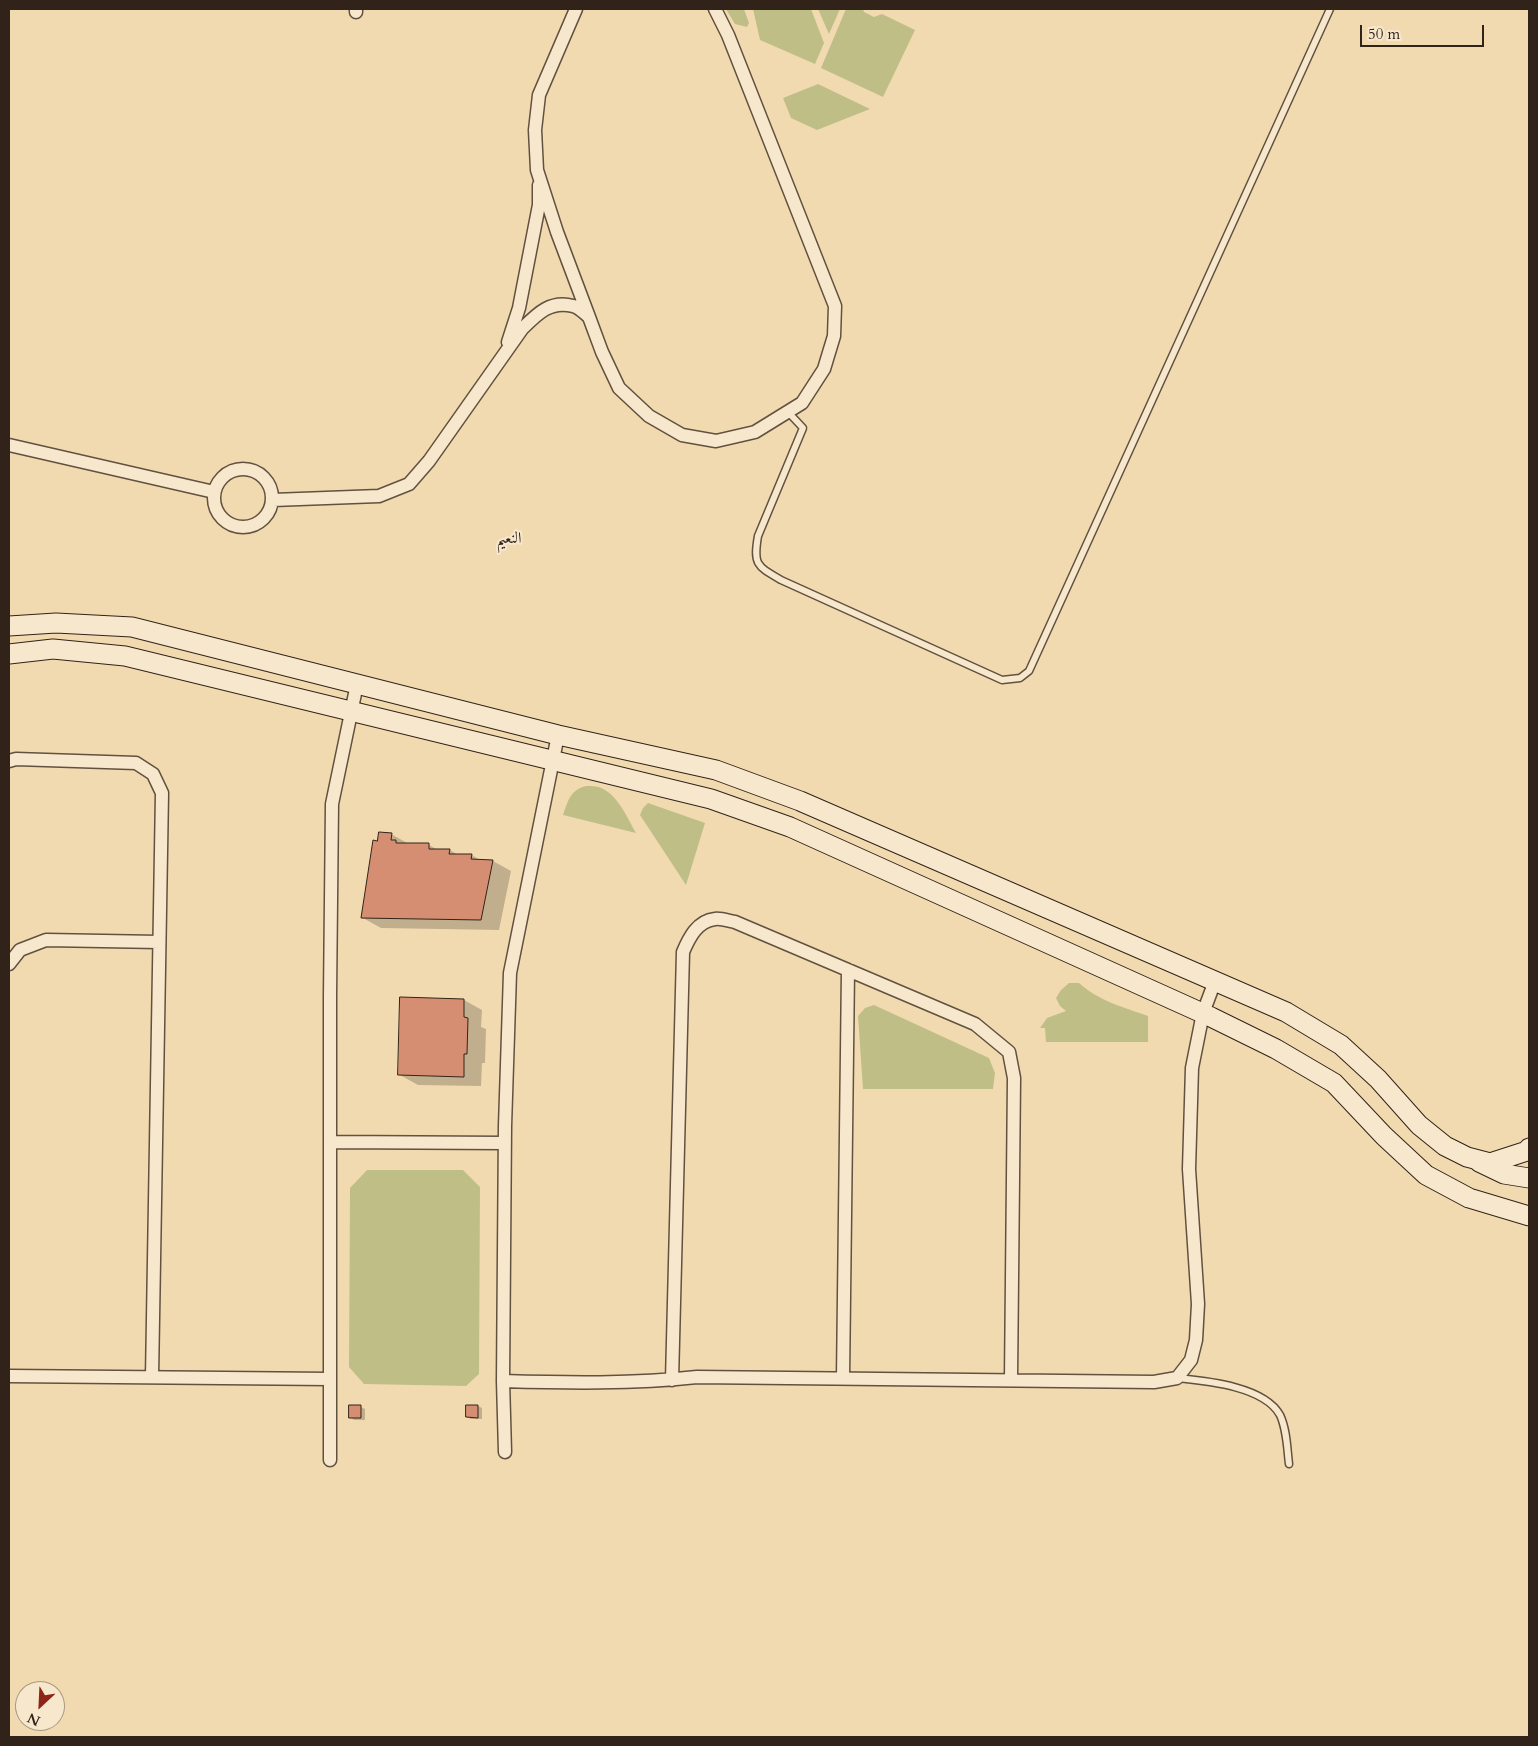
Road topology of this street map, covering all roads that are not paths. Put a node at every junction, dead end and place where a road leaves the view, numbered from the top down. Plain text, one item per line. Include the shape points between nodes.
1 (576, 9) edge
2 (714, 9) edge
3 (1330, 9) edge
4 (539, 175) junction
5 (589, 317) junction
6 (504, 356) junction
7 (788, 412) junction
8 (9, 445) edge
9 (214, 492) junction
10 (272, 500) junction
11 (9, 626) edge
12 (9, 654) edge
13 (357, 684) junction
14 (352, 711) junction
15 (558, 735) junction
16 (553, 760) junction
17 (9, 761) edge
18 (159, 942) junction
19 (9, 964) edge
20 (848, 970) junction
21 (1215, 981) junction
22 (1203, 1013) junction
23 (330, 1142) junction
24 (505, 1143) junction
25 (1529, 1148) edge
26 (1469, 1158) junction
27 (1529, 1178) edge
28 (1529, 1216) edge
29 (9, 1376) edge
30 (152, 1377) junction
31 (843, 1378) junction
32 (1177, 1378) junction
33 (330, 1379) junction
34 (1011, 1379) junction
35 (672, 1380) junction
36 (503, 1381) junction
37 (505, 1452) dead end
38 (330, 1460) dead end
39 (1290, 1464) dead end

1 - 4 street via 539,95 534,130
2 - 7 street via 728,35 835,306 834,336 824,368 802,403
3 - 7 lane via 1029,671 1020,678 1002,680 761,569 754,555 758,536 803,428
4 - 5 street
4 - 6 street via 538,205 519,308
5 - 6 street via 575,306 556,304 538,312
5 - 7 street via 619,388 649,416 682,435 716,441 755,432
6 - 10 street via 409,484 379,496
8 - 9 street
9 - 10 street via 224,476 242,469 252,470 267,481 272,490
9 - 10 street via 214,502 222,519 240,527 258,524 266,518
11 - 13 main road via 56,623 132,627
12 - 14 main road via 53,649 125,656
13 - 14 street
13 - 15 main road
14 - 16 main road
14 - 23 street via 332,804
15 - 16 street
15 - 21 main road via 716,770 800,801
16 - 22 main road via 711,799 790,827
16 - 24 street via 510,973
17 - 18 street via 136,763 153,774 162,793
18 - 19 street via 46,940 20,950
18 - 30 street
20 - 31 street
20 - 34 street via 975,1024 1009,1052 1014,1078
20 - 35 street via 735,922 715,919 700,924 689,937 683,952
21 - 22 street
21 - 26 main road via 1286,1012 1342,1044 1419,1125 1445,1146
22 - 28 main road via 1276,1049 1334,1083 1426,1175 1469,1198
22 - 32 street via 1192,1068 1189,1169 1198,1304 1196,1340 1191,1360
23 - 24 street
23 - 33 street
24 - 36 street
25 - 26 main road via 1490,1162
26 - 27 main road via 1504,1174
29 - 30 street
30 - 33 street
31 - 34 street
31 - 35 street via 697,1377
32 - 34 street via 1154,1382
32 - 39 lane via 1212,1382 1264,1399 1279,1413
33 - 38 street
35 - 36 street
36 - 37 street

